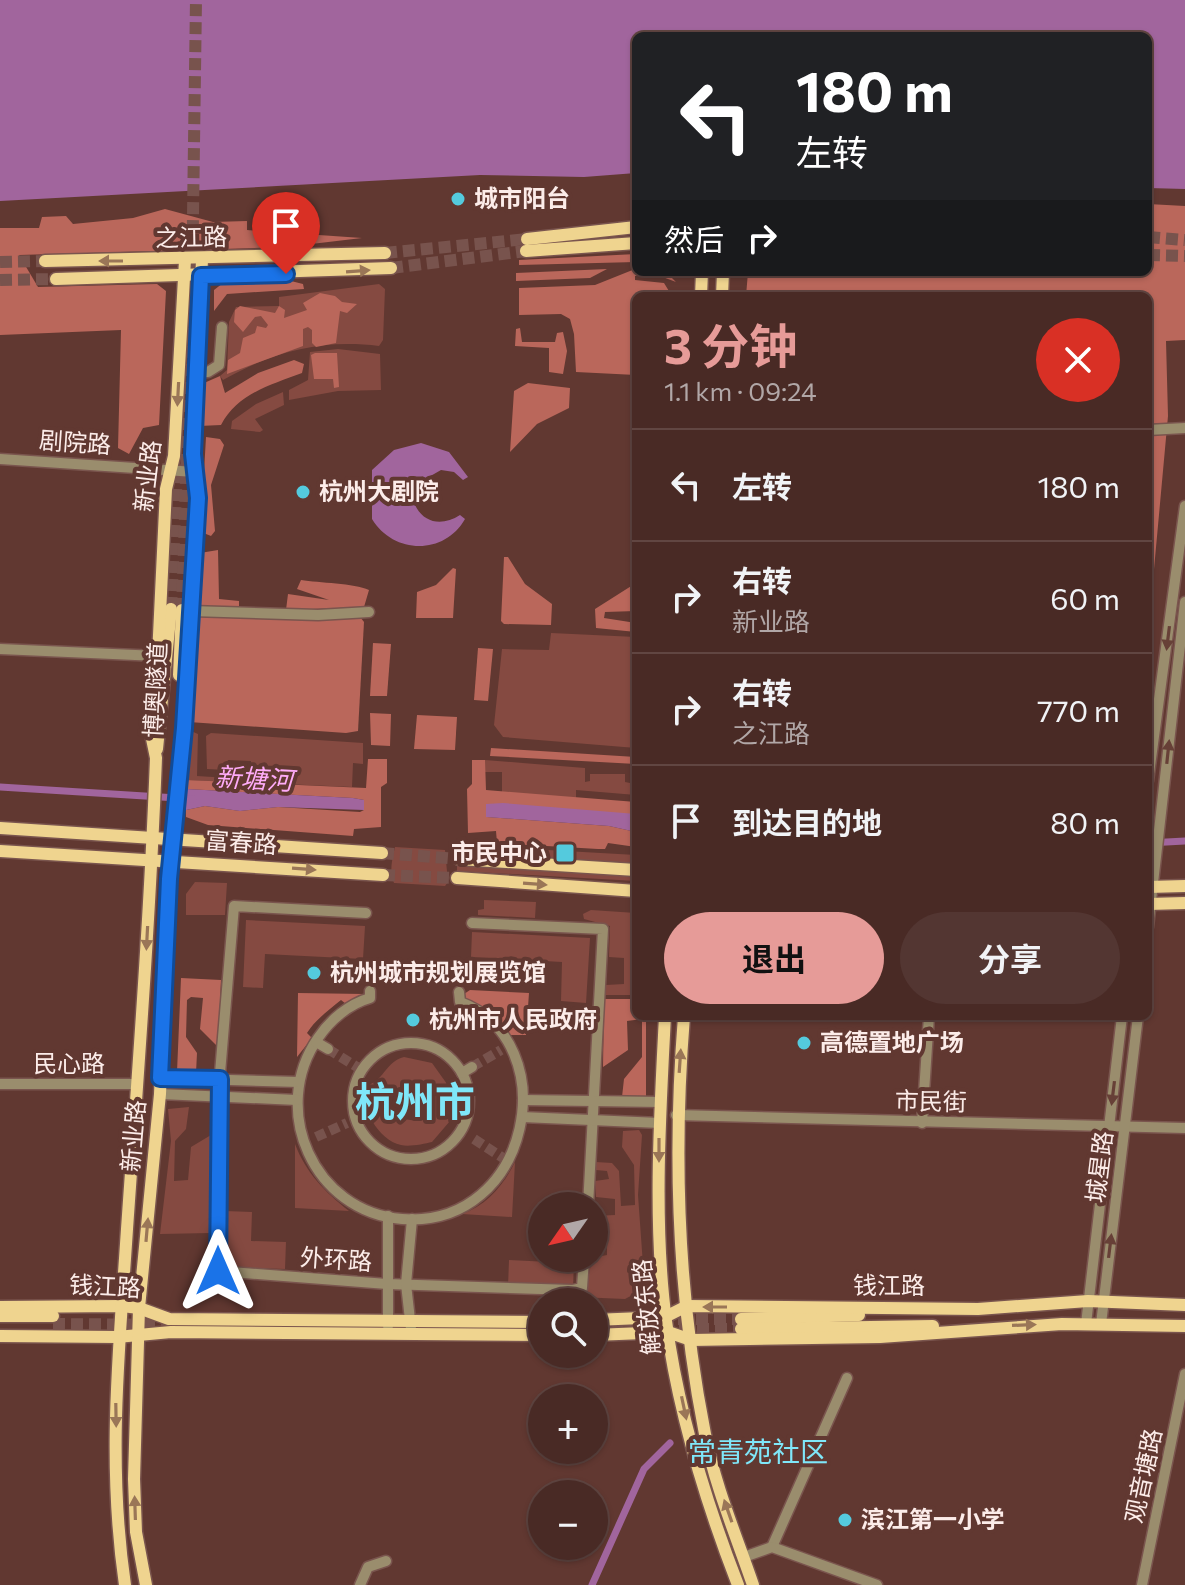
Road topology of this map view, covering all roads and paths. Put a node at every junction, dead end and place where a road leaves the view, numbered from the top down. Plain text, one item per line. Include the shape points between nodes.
1 (632, 228) edge
2 (632, 243) edge
3 (385, 253) tunnel mouth
4 (185, 260) junction
5 (202, 260) junction
6 (45, 261) tunnel mouth
7 (391, 268) tunnel mouth
8 (184, 276) junction
9 (201, 276) junction
10 (56, 279) tunnel mouth
11 (222, 327) dead end
12 (197, 372) junction
13 (1185, 428) edge
14 (1152, 430) edge
15 (0, 459) edge
16 (171, 470) junction
17 (195, 472) junction
18 (1185, 506) edge
19 (1185, 602) edge
20 (181, 610) junction
21 (369, 612) dead end
22 (0, 649) edge
23 (158, 656) junction
24 (1161, 690) junction
25 (1180, 690) edge
26 (1152, 753) edge
27 (156, 758) junction
28 (0, 828) edge
29 (152, 840) junction
30 (172, 841) junction
31 (0, 851) edge
32 (382, 853) tunnel mouth
33 (459, 859) tunnel mouth
34 (152, 860) junction
35 (170, 861) junction
36 (632, 870) edge
37 (1152, 874) edge
38 (383, 875) tunnel mouth
39 (457, 878) tunnel mouth
40 (1185, 886) edge
41 (1152, 887) edge
42 (632, 891) edge
43 (1185, 903) edge
44 (1152, 904) edge
45 (366, 913) dead end
46 (472, 923) dead end
47 (370, 991) dead end
48 (459, 992) dead end
49 (665, 1020) edge
50 (684, 1020) edge
51 (929, 1020) edge
52 (1122, 1020) edge
53 (1138, 1020) edge
54 (316, 1042) junction
55 (328, 1049) tunnel mouth
56 (472, 1067) tunnel mouth
57 (462, 1073) junction
58 (160, 1078) junction
59 (220, 1079) junction
60 (299, 1082) junction
61 (0, 1084) edge
62 (137, 1084) junction
63 (160, 1094) junction
64 (218, 1097) junction
65 (297, 1100) junction
66 (523, 1100) junction
67 (595, 1102) junction
68 (661, 1102) junction
69 (676, 1115) junction
70 (522, 1117) junction
71 (594, 1121) junction
72 (660, 1123) junction
73 (922, 1123) junction
74 (1109, 1126) junction
75 (1125, 1127) junction
76 (1185, 1128) edge
77 (461, 1133) junction
78 (316, 1137) tunnel mouth
79 (474, 1139) tunnel mouth
80 (304, 1142) junction
81 (589, 1192) edge
82 (388, 1216) junction
83 (412, 1219) junction
84 (583, 1272) edge
85 (387, 1284) junction
86 (406, 1284) junction
87 (1088, 1301) junction
88 (1103, 1301) junction
89 (1185, 1305) edge
90 (122, 1306) junction
91 (687, 1306) junction
92 (0, 1307) edge
93 (139, 1308) junction
94 (978, 1309) junction
95 (0, 1316) edge
96 (665, 1317) junction
97 (608, 1319) edge
98 (528, 1323) edge
99 (0, 1324) edge
100 (1086, 1324) junction
101 (1101, 1324) junction
102 (1185, 1326) edge
103 (977, 1327) junction
104 (388, 1328) junction
105 (410, 1329) junction
106 (668, 1332) junction
107 (140, 1333) junction
108 (528, 1334) edge
109 (608, 1334) tunnel mouth
110 (0, 1336) edge
111 (117, 1337) junction
112 (691, 1340) junction
113 (1185, 1374) edge
114 (847, 1378) dead end
115 (772, 1547) junction
116 (744, 1557) junction
117 (386, 1561) dead end
118 (125, 1585) edge
119 (146, 1585) edge
120 (360, 1585) edge
121 (738, 1585) edge
122 (753, 1585) edge
123 (877, 1585) edge
124 (1142, 1585) edge

1 - 2 main road via 526,245
3 - 5 main road, 之江路
4 - 5 main road, 之江路
4 -> 6 main road, 之江路
4 - 8 main road, 新业路
5 - 9 main road, 新业路
9 -> 7 main road, 之江路
8 - 9 main road, 之江路
8 - 10 main road, 之江路
8 -> 16 main road, 新业路
9 - 12 main road, 新业路
11 - 12 street via 219,365
12 - 17 main road, 新业路
13 - 14 street
15 - 16 street, 剧院路
16 - 17 street, 剧院路
16 - 23 main road, 新业路
17 - 20 main road, 新业路 via 198,498
18 -> 24 street
19 - 25 street
20 - 21 street
20 - 27 main road, 博奥隧道
20 - 30 main road, 新业路 via 182,759
22 - 23 street
23 - 27 main road, 新业路 via 150,729
24 - 25 street
24 - 26 street
37 -> 25 street
27 - 29 main road, 新业路
28 - 29 main road, 富春路
29 - 30 main road, 富春路
29 - 34 main road, 新业路
30 - 32 main road, 富春路
30 - 35 main road, 新业路
31 - 34 main road, 富春路
33 - 36 main road
34 - 35 main road, 富春路
34 -> 62 main road, 新业路
35 -> 38 main road, 富春路
35 - 58 main road, 新业路
39 -> 42 main road
40 - 41 main road
43 - 44 main road
45 - 59 street, 外环路 via 234,906
46 - 67 street via 603,929
47 - 54 street via 370,998 328,1024
48 - 66 street via 460,1002 498,1030 518,1063
49 - 68 main road, 解放东路
69 -> 50 main road, 解放东路
51 - 73 street
52 -> 74 street, 城星路
53 - 75 street, 城星路
54 - 55 street
54 - 60 street via 306,1055
56 - 57 street
57 - 77 street via 469,1096
57 - 77 street via 439,1049 421,1043 383,1049 359,1069 352,1121 375,1147 412,1160 448,1147
58 - 59 street
58 - 63 main road, 新业路
59 - 60 street
59 - 64 street, 外环路
60 - 65 street
61 - 62 street, 民心路
62 - 90 main road, 新业路
63 - 64 street
93 -> 63 main road, 新业路
64 - 65 street
64 - 85 street, 外环路 via 218,1271
65 - 80 street
66 - 67 street
66 - 70 street
67 - 68 street
67 - 71 street
68 - 72 main road, 解放东路
69 - 73 street, 市民街
69 - 91 main road, 解放东路
70 - 71 street
70 - 83 street via 504,1172 477,1199 443,1216
71 - 72 street
71 - 81 street
72 -> 96 main road, 解放东路
73 - 74 street, 市民街
74 - 75 street, 市民街
74 - 87 street, 城星路
75 - 76 street, 市民街
88 -> 75 street, 城星路
77 - 79 street
78 - 80 street
80 - 82 street via 312,1164 336,1192 368,1212
82 - 83 street
82 - 85 street
83 - 86 street
84 - 86 street, 外环路 via 582,1288 573,1290
85 - 86 street, 外环路
85 - 104 street
86 - 105 street
87 - 88 main road, 钱江路
87 - 94 main road, 钱江路
87 - 100 street, 城星路
88 - 89 main road, 钱江路
88 - 101 street, 城星路
90 - 92 main road, 钱江路
90 - 93 main road, 钱江路
90 - 111 main road, 新业路
94 -> 91 main road, 钱江路
91 - 96 main road, 钱江路
91 - 112 main road, 解放东路
93 - 104 main road, 钱江路 via 169,1319
93 - 107 main road, 新业路
94 - 103 main road via 741,1324
95 - 99 main road via 53,1320
96 - 97 main road, 钱江路
96 - 106 main road, 解放东路
98 - 105 main road, 钱江路
100 - 101 main road, 钱江路
103 -> 100 main road, 钱江路
101 - 102 main road, 钱江路
103 - 112 main road, 钱江路 via 880,1337
104 - 105 main road, 钱江路
104 - 107 main road, 钱江路
105 - 108 main road, 钱江路
106 - 109 main road, 钱江路
106 - 112 main road, 钱江路
106 -> 121 main road, 解放东路 via 694,1454
107 - 111 main road, 钱江路
119 -> 107 main road, 新业路 via 134,1479
110 - 111 main road, 钱江路
111 -> 118 main road, 新业路 via 115,1498
116 -> 112 main road, 解放东路 via 705,1436
113 - 124 street, 观音塘路
114 - 115 street
115 - 116 street
115 - 123 street
116 - 122 main road, 解放东路
117 - 120 street via 368,1567

